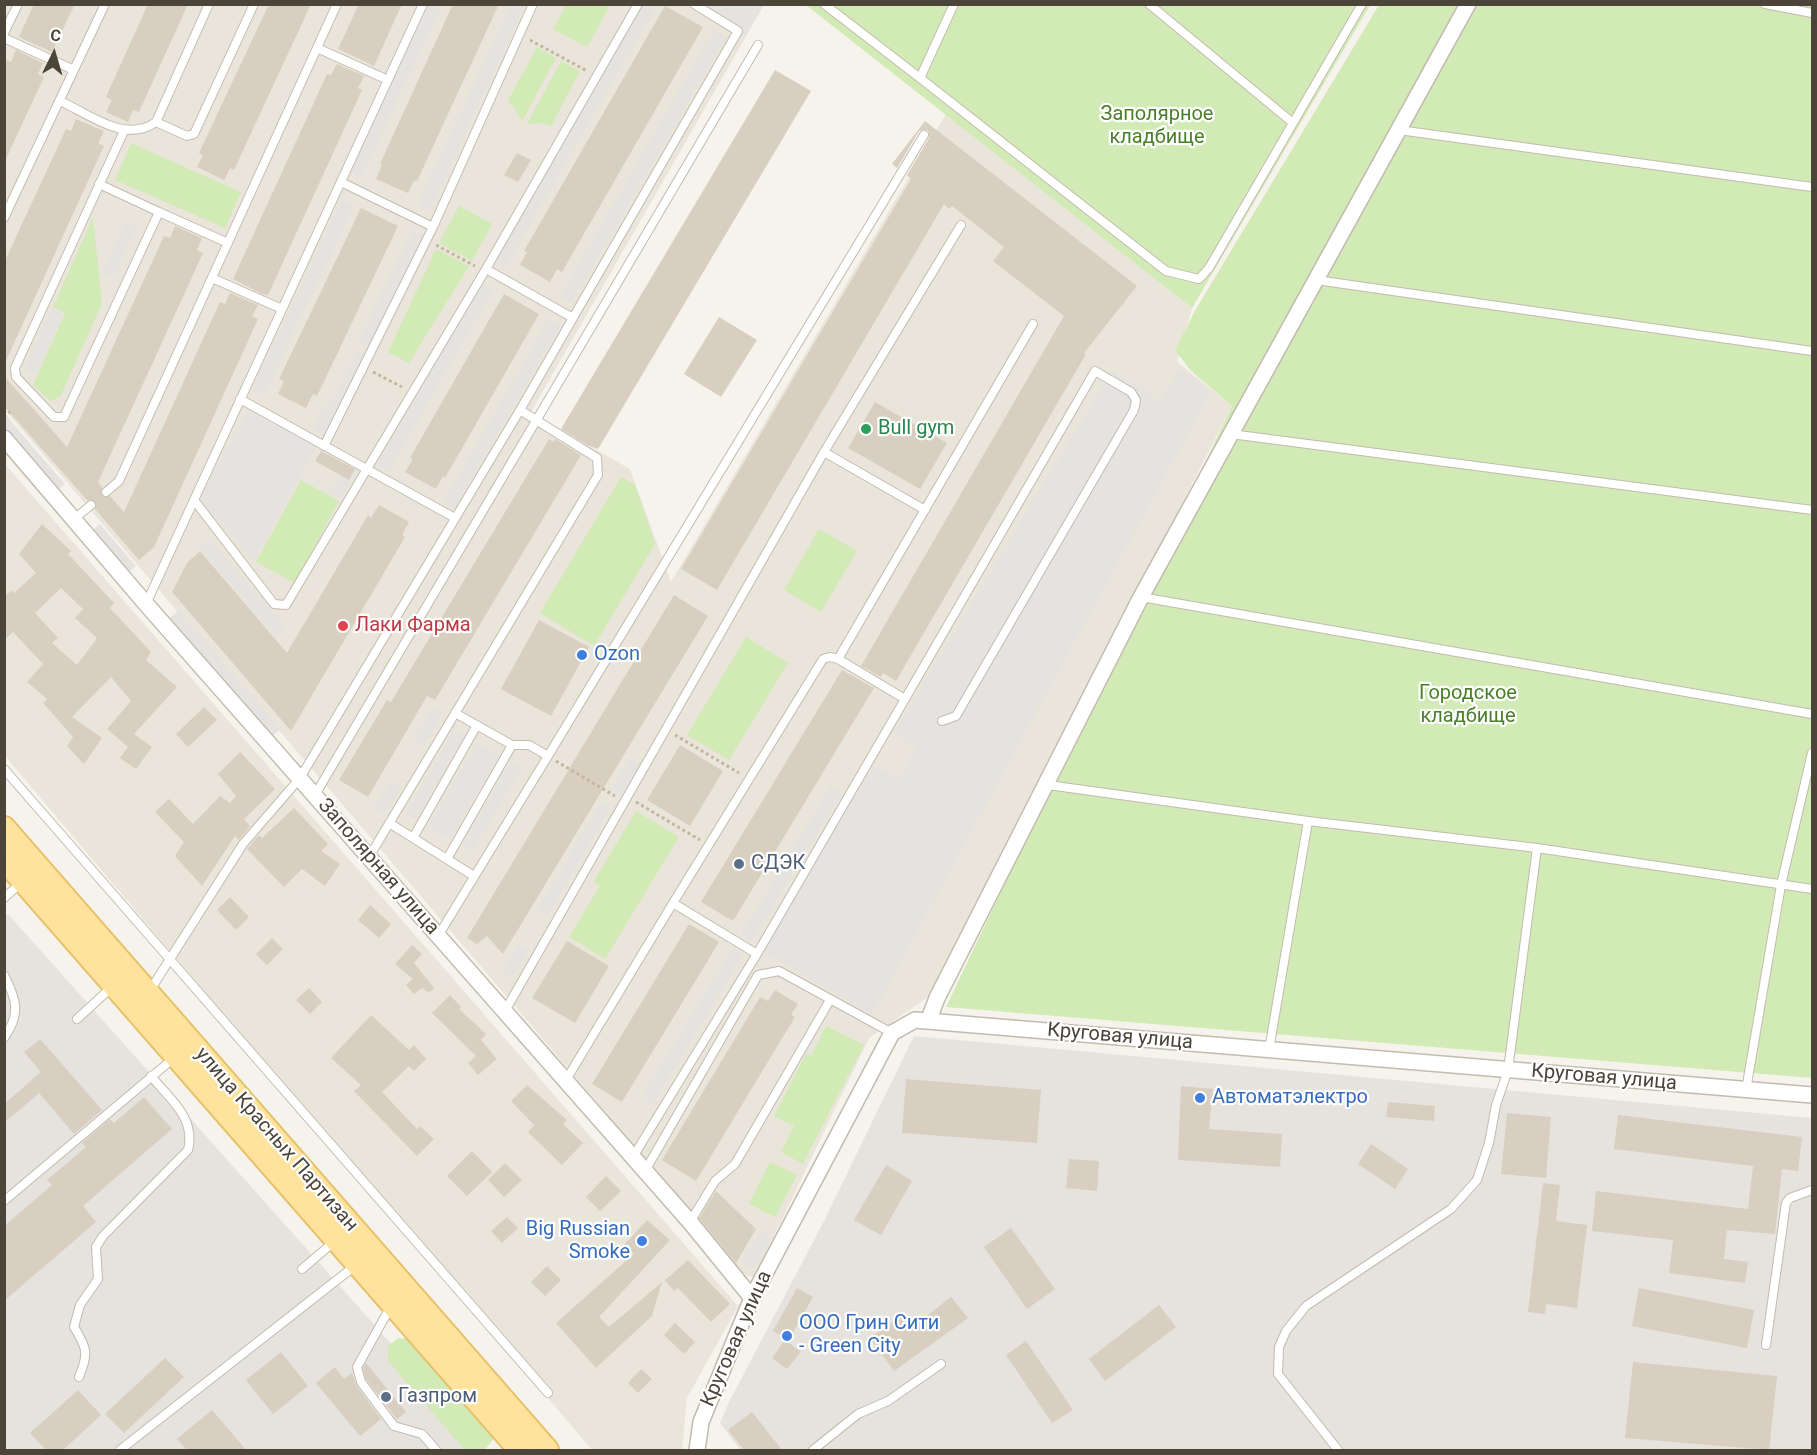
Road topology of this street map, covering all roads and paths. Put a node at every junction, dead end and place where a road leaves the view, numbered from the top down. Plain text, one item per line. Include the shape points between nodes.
1 (18, 4) edge
2 (105, 4) edge
3 (209, 4) edge
4 (254, 4) edge
5 (337, 4) edge
6 (423, 4) edge
7 (533, 4) edge
8 (638, 4) edge
9 (694, 4) edge
10 (824, 4) edge
11 (954, 4) edge
12 (1149, 4) edge
13 (1362, 4) edge
14 (1468, 4) edge
15 (1765, 4) edge
16 (1812, 13) edge
17 (4, 33) edge
18 (519, 35) junction
19 (4, 38) edge
20 (758, 45) dead end
21 (317, 48) junction
22 (74, 70) junction
23 (597, 76) junction
24 (920, 78) junction
25 (388, 80) junction
26 (60, 100) junction
27 (156, 122) junction
28 (1293, 123) junction
29 (1399, 130) junction
30 (124, 131) junction
31 (924, 135) dead end
32 (341, 182) junction
33 (99, 184) junction
34 (1812, 187) edge
35 (159, 212) junction
36 (4, 218) edge
37 (962, 225) dead end
38 (433, 227) junction
39 (427, 240) junction
40 (228, 243) junction
41 (486, 270) junction
42 (212, 278) junction
43 (1316, 280) junction
44 (282, 309) junction
45 (573, 318) junction
46 (1033, 324) dead end
47 (1812, 351) edge
48 (364, 367) junction
49 (413, 393) junction
50 (240, 399) junction
51 (520, 410) junction
52 (10, 412) dead end
53 (4, 417) edge
54 (536, 420) junction
55 (1231, 434) junction
56 (4, 438) edge
57 (324, 446) junction
58 (824, 452) junction
59 (367, 470) junction
60 (106, 492) dead end
61 (194, 500) junction
62 (91, 505) dead end
63 (925, 510) junction
64 (1812, 510) edge
65 (455, 518) junction
66 (74, 519) junction
67 (1141, 597) junction
68 (146, 604) junction
69 (838, 659) junction
70 (905, 699) junction
71 (455, 713) junction
72 (1812, 714) edge
73 (942, 721) dead end
74 (477, 725) junction
75 (666, 729) junction
76 (512, 745) junction
77 (1812, 753) edge
78 (548, 756) junction
79 (4, 769) edge
80 (300, 778) junction
81 (749, 779) junction
82 (1048, 785) junction
83 (315, 795) junction
84 (626, 799) junction
85 (1308, 821) junction
86 (389, 823) junction
87 (4, 828) edge
88 (413, 838) junction
89 (708, 845) junction
90 (1537, 848) junction
91 (369, 856) junction
92 (4, 859) edge
93 (447, 859) junction
94 (474, 876) junction
95 (23, 881) junction
96 (1781, 885) junction
97 (1812, 889) edge
98 (4, 898) edge
99 (674, 903) junction
100 (438, 936) junction
101 (757, 954) junction
102 (171, 961) junction
103 (4, 975) edge
104 (114, 985) junction
105 (148, 993) junction
106 (830, 1000) junction
107 (505, 1011) junction
108 (77, 1019) dead end
109 (929, 1019) junction
110 (892, 1033) junction
111 (4, 1038) edge
112 (1269, 1051) junction
113 (176, 1056) junction
114 (1508, 1070) junction
115 (151, 1076) junction
116 (566, 1080) junction
117 (1746, 1090) junction
118 (1812, 1095) edge
119 (633, 1157) junction
120 (645, 1171) junction
121 (1812, 1190) edge
122 (4, 1201) edge
123 (690, 1221) junction
124 (336, 1240) junction
125 (357, 1264) junction
126 (302, 1269) dead end
127 (752, 1298) junction
128 (392, 1305) junction
129 (1766, 1345) dead end
130 (941, 1364) dead end
131 (79, 1377) dead end
132 (548, 1393) dead end
133 (517, 1442) edge
134 (120, 1450) edge
135 (436, 1450) edge
136 (547, 1450) edge
137 (697, 1450) edge
138 (813, 1450) edge
139 (1338, 1450) edge

1 - 17 lane
2 - 22 lane
3 - 27 lane
4 - 27 lane via 194,134 188,136
5 - 21 lane
6 - 25 lane
7 - 18 lane
8 - 23 lane
9 - 45 lane via 738,31
10 - 24 lane
11 - 24 lane
12 - 28 lane
13 - 28 lane
14 - 29 street
15 - 16 lane
18 - 23 path
18 - 38 lane
19 - 22 lane
20 - 54 lane
21 - 25 lane
21 - 40 lane
22 - 26 lane
23 - 41 lane
24 - 28 lane via 1166,271 1186,278 1199,279 1209,268
25 - 32 lane
26 - 30 lane
26 - 36 lane
27 - 30 lane via 146,129
29 - 34 lane
29 - 43 street
30 - 33 lane
31 - 78 lane
32 - 38 lane
32 - 44 lane
33 - 35 lane
33 - 35 lane via 14,372 54,417 64,417
35 - 40 lane
37 - 58 lane
38 - 39 lane
39 - 41 path
39 - 48 lane
40 - 42 lane
41 - 45 lane
41 - 49 lane
42 - 44 lane
42 - 60 lane via 119,481
43 - 47 lane
43 - 55 street
44 - 50 lane
45 - 51 lane
46 - 63 lane
48 - 49 path
48 - 57 lane
49 - 59 lane
50 - 57 lane
50 - 61 lane
51 - 54 lane
51 - 65 lane
52 - 53 path
54 - 71 lane via 597,458 598,475
54 - 83 lane
55 - 64 lane
55 - 67 street
56 - 66 street, Заполярная улица
57 - 59 lane
58 - 63 lane
58 - 75 lane
59 - 61 lane via 285,605 274,604
59 - 65 lane
61 - 68 lane
62 - 66 lane
63 - 69 lane
65 - 80 lane
66 - 68 street, Заполярная улица
67 - 72 lane
67 - 82 street
68 - 80 street, Заполярная улица
69 - 70 lane
69 - 81 lane via 830,657 818,664
70 - 73 lane via 1095,371 1131,392 1136,400 1134,410 956,716
70 - 101 lane
71 - 74 lane
71 - 86 lane
74 - 76 lane
74 - 88 lane
75 - 81 path
75 - 84 lane
76 - 78 lane via 529,745
76 - 93 lane
77 - 96 lane
78 - 84 path
78 - 94 lane
79 - 102 lane
80 - 83 street, Заполярная улица
80 - 102 lane via 243,844
81 - 89 lane
82 - 85 lane
82 - 109 street
83 - 91 street, Заполярная улица
84 - 89 path
84 - 107 lane
85 - 90 lane
85 - 112 lane
86 - 88 lane
86 - 91 lane
87 - 105 main road, улица Красных Партизан
88 - 93 lane
89 - 99 lane
90 - 96 lane
90 - 114 lane
91 - 100 street, Заполярная улица
92 - 95 main road, улица Красных Партизан
93 - 94 lane
94 - 100 lane
95 - 98 lane
95 - 104 main road, улица Красных Партизан
96 - 97 lane
96 - 117 lane
99 - 101 lane
99 - 116 lane
100 - 107 street, Заполярная улица
101 - 119 lane
102 - 105 lane
102 - 132 lane
103 - 111 lane via 15,996 15,1022
104 - 108 lane
104 - 113 main road, улица Красных Партизан
105 - 133 main road, улица Красных Партизан
106 - 110 lane
106 - 120 lane via 779,971 758,975
106 - 123 lane via 735,1164 715,1180
107 - 116 street, Заполярная улица
109 - 110 street, Круговая улица via 915,1020
109 - 112 street, Круговая улица
110 - 127 street, Круговая улица
112 - 114 street, Круговая улица
113 - 115 lane
113 - 124 main road, улица Красных Партизан
114 - 117 street, Круговая улица
114 - 139 lane via 1477,1180 1451,1209 1306,1306 1278,1347 1278,1374
115 - 122 lane
115 - 131 lane via 187,1121 190,1143 188,1150 96,1247 98,1279 80,1305 74,1327 87,1357
116 - 119 street, Заполярная улица
117 - 118 street, Круговая улица
119 - 120 street, Заполярная улица
120 - 123 street, Заполярная улица
121 - 129 lane via 1786,1203
123 - 127 street, Заполярная улица
124 - 125 main road, улица Красных Партизан
124 - 126 lane
125 - 128 main road, улица Красных Партизан
125 - 134 lane
127 - 137 street, Круговая улица via 700,1422
128 - 133 main road, улица Красных Партизан
128 - 135 lane via 357,1367 361,1382 394,1426 422,1434
130 - 138 lane via 888,1401 858,1414
133 - 136 main road, улица Красных Партизан

